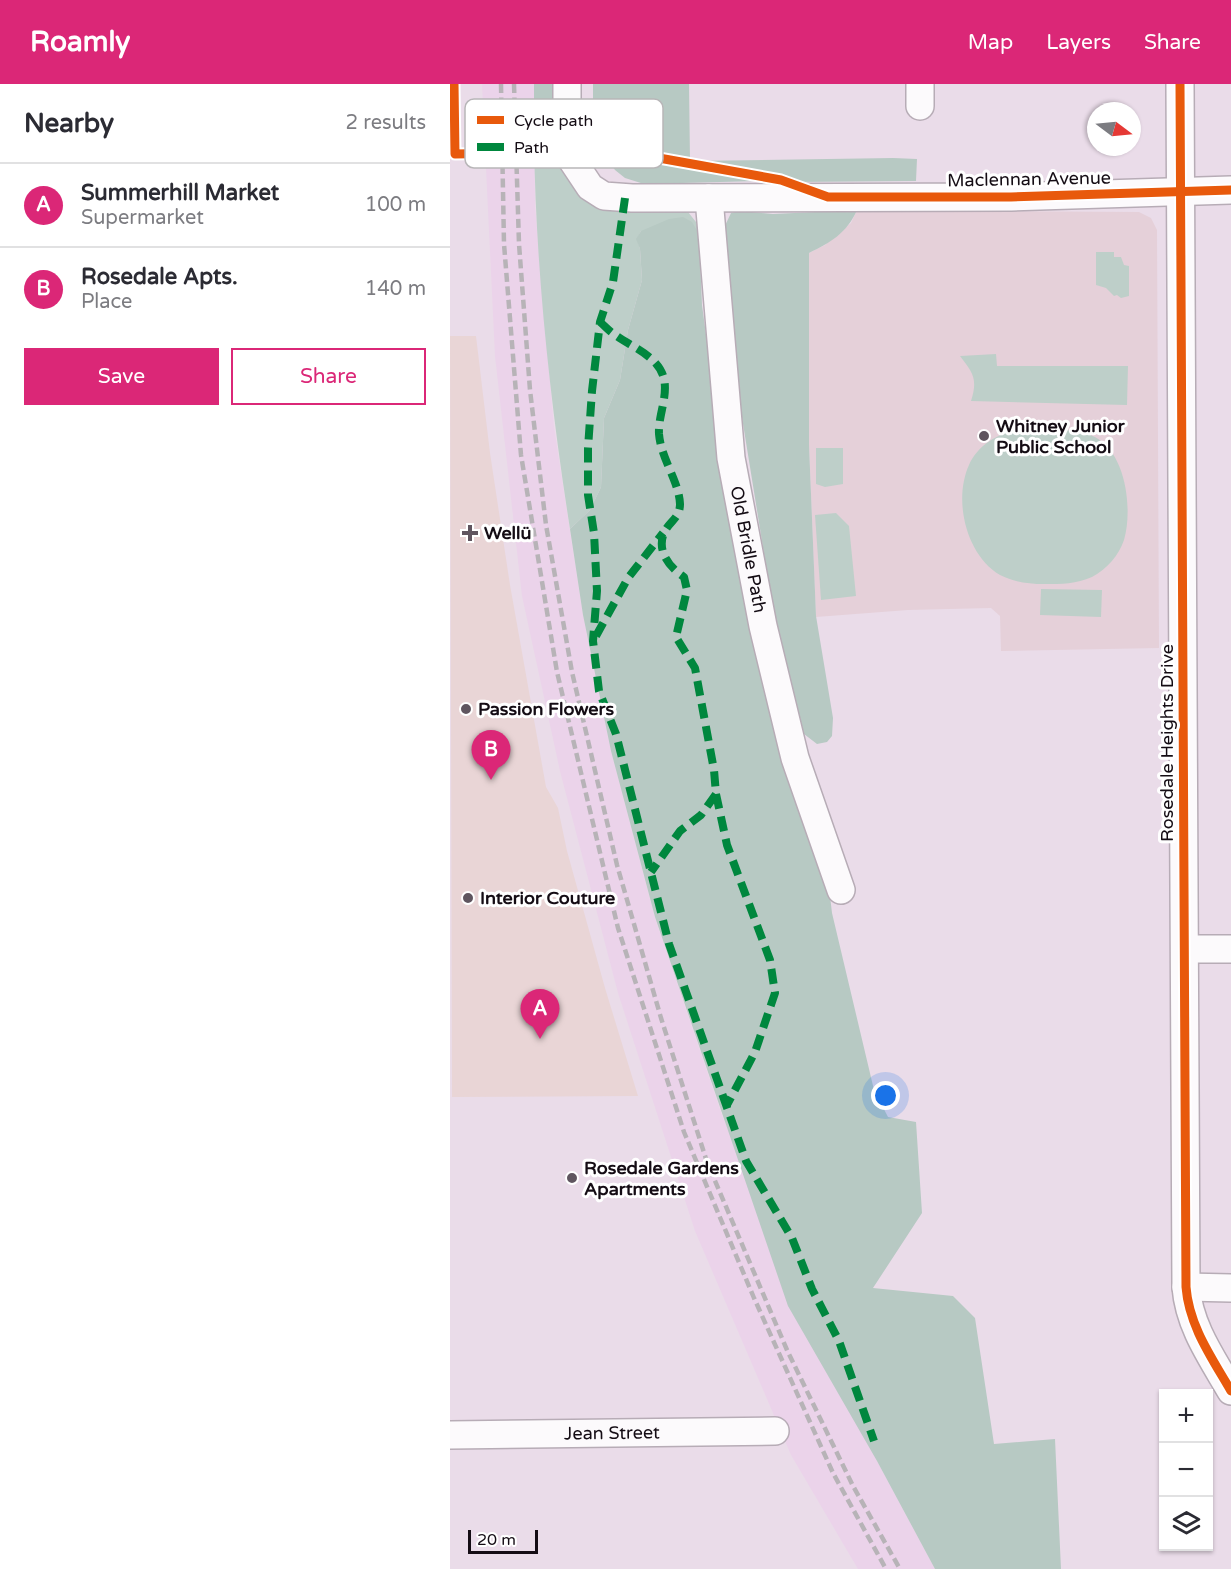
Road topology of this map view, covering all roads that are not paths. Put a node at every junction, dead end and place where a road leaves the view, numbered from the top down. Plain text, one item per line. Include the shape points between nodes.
1 (1180, 84) edge
2 (577, 168) edge
3 (1231, 190) edge
4 (1180, 191) junction
5 (709, 198) junction
6 (841, 890) dead end
7 (1185, 949) junction
8 (1231, 949) edge
9 (1186, 1287) junction
10 (1231, 1288) edge
11 (1231, 1391) edge
12 (775, 1431) dead end
13 (450, 1435) edge

1 - 4 street, Rosedale Heights Drive
2 - 5 street, Maclennan Avenue via 590,187 604,196
3 - 4 street, Maclennan Avenue
4 - 5 street, Maclennan Avenue
4 - 7 street, Rosedale Heights Drive
5 - 6 street, Old Bridle Path via 731,458 763,626 795,758
7 - 8 street
7 - 9 street, Rosedale Heights Drive
9 - 10 street
9 - 11 street, Rosedale Heights Drive via 1193,1321
12 - 13 street, Jean Street

